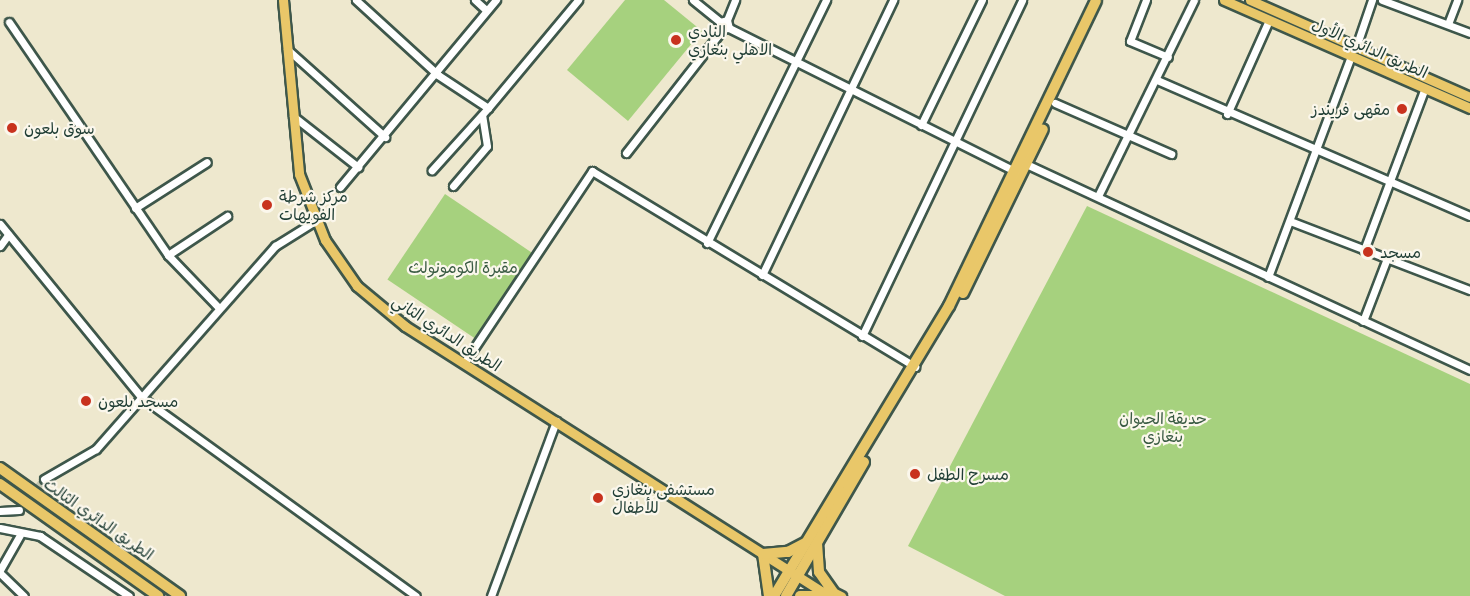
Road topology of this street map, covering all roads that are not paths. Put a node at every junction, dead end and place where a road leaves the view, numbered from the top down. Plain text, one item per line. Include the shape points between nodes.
1 (283, 0) edge
2 (356, 0) edge
3 (475, 0) edge
4 (496, 0) edge
5 (578, 0) edge
6 (693, 0) edge
7 (735, 0) edge
8 (826, 0) edge
9 (893, 0) edge
10 (982, 0) edge
11 (1022, 0) edge
12 (1096, 0) edge
13 (1104, 0) edge
14 (1146, 0) edge
15 (1194, 0) edge
16 (1224, 0) edge
17 (1250, 0) edge
18 (1372, 0) edge
19 (1382, 0) edge
20 (1457, 0) edge
21 (486, 10) junction
22 (1269, 20) junction
23 (723, 21) junction
24 (9, 22) dead end
25 (1448, 24) junction
26 (726, 29) junction
27 (1470, 33) edge
28 (1356, 46) junction
29 (285, 47) junction
30 (1351, 56) junction
31 (1168, 57) junction
32 (797, 64) junction
33 (438, 75) junction
34 (1157, 80) junction
35 (1425, 88) junction
36 (850, 90) junction
37 (1470, 97) edge
38 (1055, 103) junction
39 (488, 108) junction
40 (1470, 108) edge
41 (291, 114) junction
42 (1227, 114) junction
43 (482, 115) junction
44 (921, 125) junction
45 (1127, 135) junction
46 (384, 137) junction
47 (954, 141) junction
48 (626, 153) dead end
49 (1314, 153) junction
50 (1171, 154) dead end
51 (207, 162) dead end
52 (358, 167) junction
53 (1020, 167) junction
54 (432, 170) dead end
55 (1388, 183) junction
56 (453, 186) dead end
57 (340, 187) dead end
58 (1098, 196) junction
59 (135, 208) junction
60 (227, 216) dead end
61 (1470, 216) edge
62 (315, 220) junction
63 (1290, 221) junction
64 (0, 224) edge
65 (8, 235) junction
66 (707, 243) junction
67 (0, 246) edge
68 (1364, 249) junction
69 (168, 255) junction
70 (1387, 258) junction
71 (762, 275) junction
72 (1268, 278) junction
73 (1470, 290) edge
74 (218, 307) junction
75 (1364, 321) junction
76 (862, 336) junction
77 (464, 363) junction
78 (915, 367) junction
79 (1470, 370) edge
80 (141, 397) junction
81 (556, 422) junction
82 (0, 468) edge
83 (44, 479) tunnel mouth
84 (0, 484) edge
85 (19, 510) dead end
86 (0, 511) edge
87 (0, 528) edge
88 (20, 535) junction
89 (813, 541) junction
90 (763, 554) junction
91 (0, 571) edge
92 (793, 573) junction
93 (833, 595) edge
94 (24, 596) edge
95 (129, 596) edge
96 (158, 596) edge
97 (180, 596) edge
98 (416, 596) edge
99 (491, 596) edge
100 (772, 596) edge
101 (786, 596) edge
102 (800, 596) edge

1 - 29 main road, الطريق الدائري الثاني
2 - 33 street
3 - 21 street
4 - 21 street
5 - 39 street
6 - 23 street
7 - 23 street
8 - 32 street
9 - 36 street
10 - 44 street
11 - 47 street
12 - 53 highway
13 - 38 highway
14 - 31 street via 1130,41
15 - 31 street
16 - 22 main road, الطريق الدائري الأول
17 - 28 main road, الطريق الدائري الأول
18 - 28 street
19 - 25 street
20 - 25 street
21 - 33 street
22 - 30 main road, الطريق الدائري الأول
22 - 42 street
23 - 26 street
24 - 59 street
25 - 27 street
26 - 32 street
26 - 48 street
28 - 37 main road, الطريق الدائري الأول
29 - 41 main road, الطريق الدائري الثاني
29 - 46 street
30 - 35 main road, الطريق الدائري الأول
30 - 49 street
31 - 34 street
32 - 36 street
32 - 66 street
33 - 39 street
33 - 46 street
34 - 42 street
34 - 45 street
35 - 40 main road, الطريق الدائري الأول
35 - 55 street
36 - 44 street
36 - 71 street
38 - 45 street
38 - 53 highway
39 - 43 street
41 - 52 street
41 - 62 main road, الطريق الدائري الثاني via 299,174
42 - 49 street
43 - 54 street
43 - 56 street via 487,146
44 - 47 street
45 - 50 street
45 - 58 street
46 - 52 street
47 - 53 street
47 - 76 street
49 - 55 street
49 - 63 street
51 - 59 street
52 - 57 street
53 - 58 street
53 - 78 highway
53 - 89 highway via 936,343
55 - 61 street
55 - 68 street
58 - 72 street
59 - 69 street
60 - 69 street
62 - 74 street via 275,246
62 - 77 main road, الطريق الدائري الثاني via 357,285 405,326
63 - 68 street
63 - 72 street
64 - 65 street
65 - 67 street
65 - 80 street
66 - 71 street
66 - 77 street via 598,172 587,173
68 - 70 street
69 - 74 street
70 - 73 street
70 - 75 street
71 - 76 street
72 - 75 street
74 - 80 street
75 - 79 street
76 - 78 street
77 - 81 main road, الطريق الدائري الثاني
78 - 89 highway
80 - 83 street via 96,449
80 - 98 street
81 - 90 main road, الطريق الدائري الثاني
81 - 99 street
82 - 97 highway, الطريق الدائري الثالث
84 - 96 highway, الطريق الدائري الثالث
85 - 86 street
87 - 88 street
88 - 91 street
88 - 95 street via 40,536
89 - 90 highway via 788,552
89 - 92 highway
89 - 93 highway via 816,562
90 - 92 main road, الطريق الدائري الثاني
90 - 100 highway
91 - 94 street
92 - 93 main road, الطريق الدائري الثاني
92 - 100 highway
92 - 101 highway
93 - 102 highway

